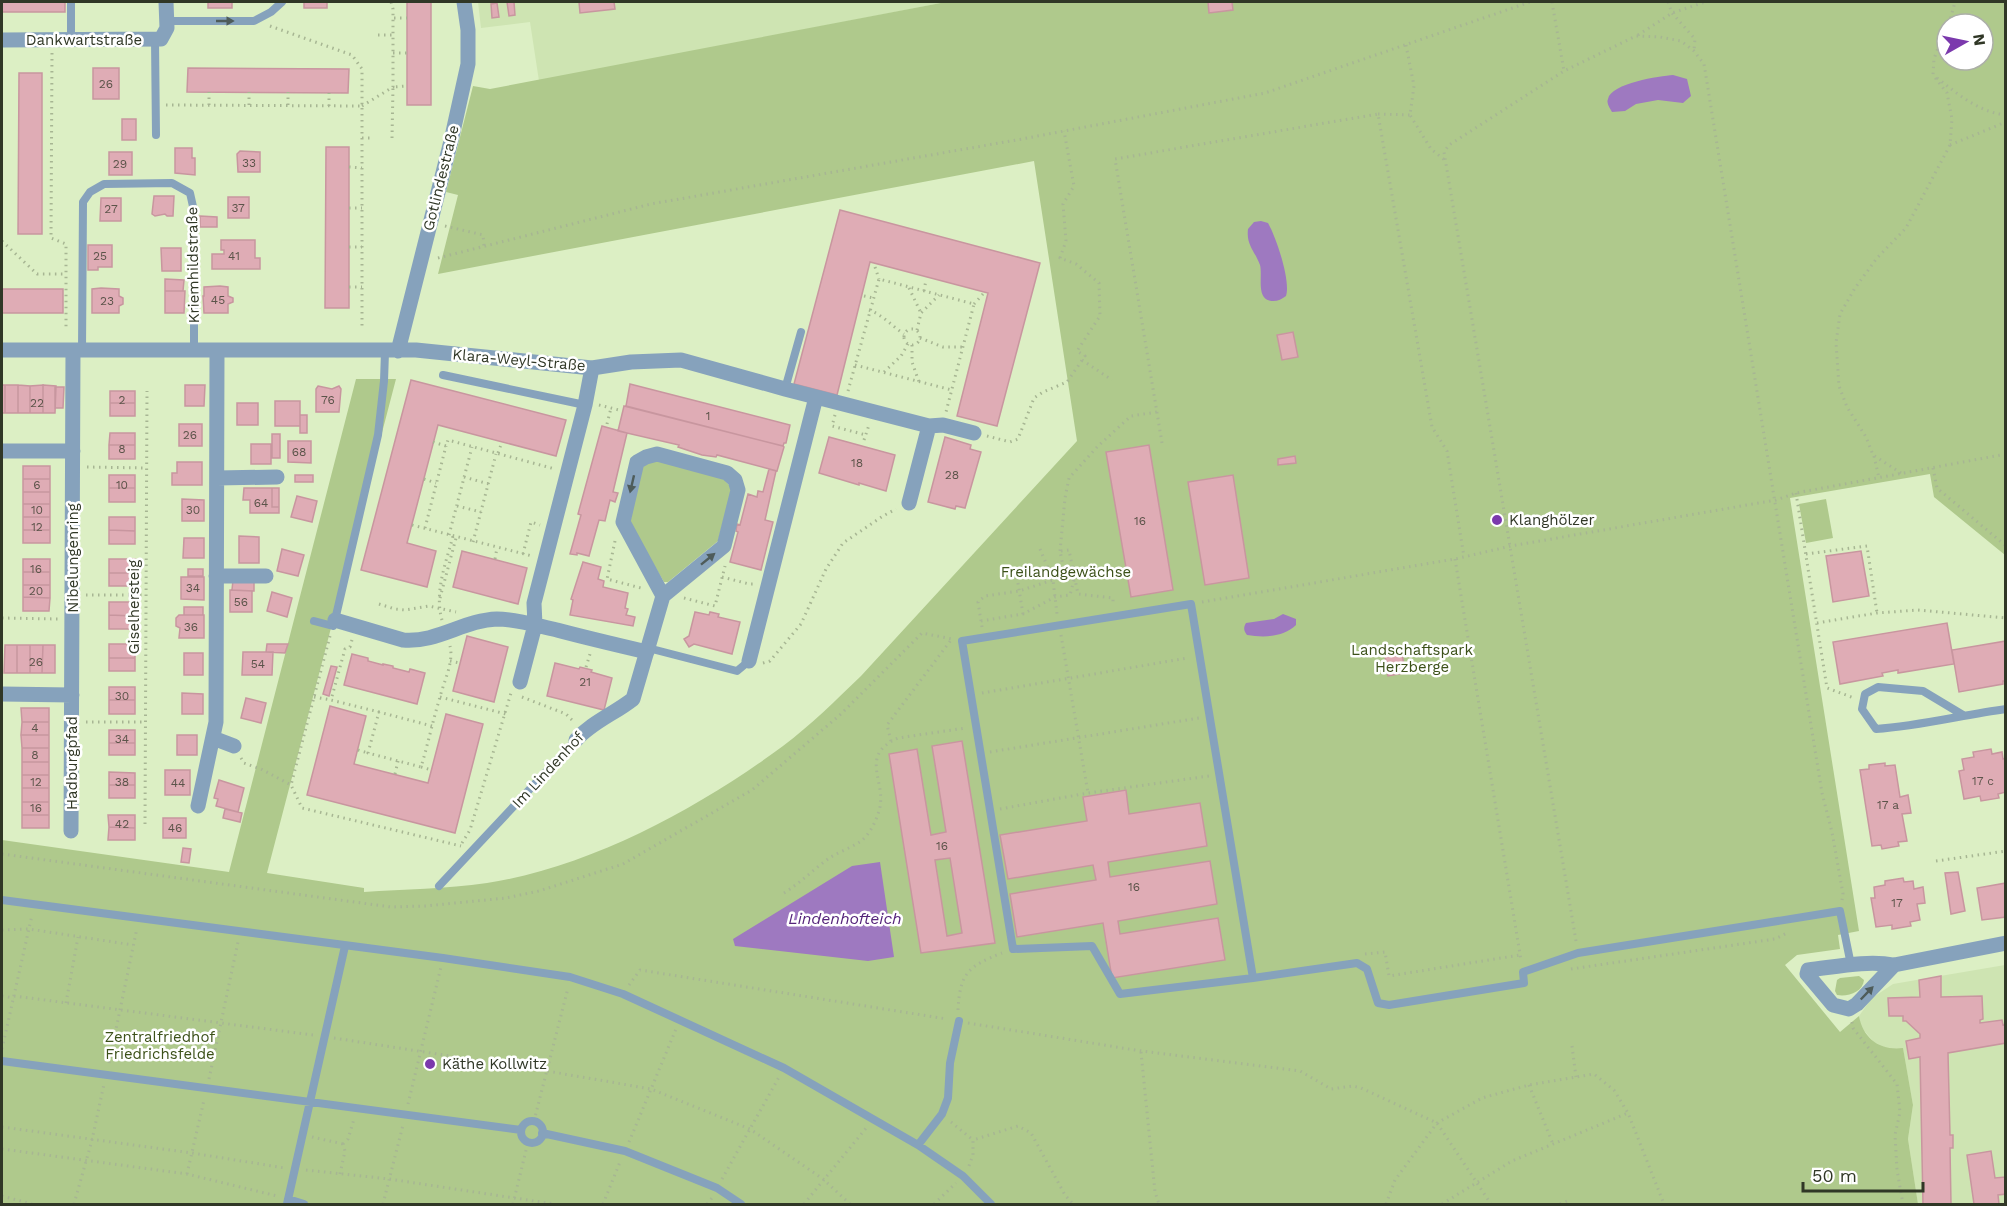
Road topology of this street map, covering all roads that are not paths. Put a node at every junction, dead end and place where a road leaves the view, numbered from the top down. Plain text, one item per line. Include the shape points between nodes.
1 (71, 2) edge
2 (166, 2) edge
3 (282, 2) edge
4 (464, 2) edge
5 (162, 32) junction
6 (2, 40) edge
7 (71, 40) junction
8 (156, 135) dead end
9 (801, 332) dead end
10 (2, 350) edge
11 (78, 351) junction
12 (194, 351) junction
13 (217, 351) junction
14 (392, 352) junction
15 (592, 368) junction
16 (443, 375) dead end
17 (785, 389) junction
18 (816, 397) junction
19 (585, 405) junction
20 (936, 425) junction
21 (974, 433) road end
22 (2, 451) edge
23 (73, 451) junction
24 (277, 477) dead end
25 (217, 478) junction
26 (909, 503) road end
27 (216, 576) junction
28 (266, 576) dead end
29 (663, 594) junction
30 (314, 621) dead end
31 (334, 623) junction
32 (535, 625) junction
33 (648, 650) junction
34 (749, 661) joint
35 (521, 690) road end
36 (2, 694) edge
37 (72, 695) junction
38 (2006, 709) edge
39 (1963, 715) junction
40 (213, 738) junction
41 (578, 738) joint
42 (234, 746) road end
43 (198, 806) dead end
44 (71, 831) dead end
45 (439, 886) dead end
46 (2, 900) edge
47 (2006, 943) edge
48 (345, 946) junction
49 (1851, 965) junction
50 (1894, 965) junction
51 (1253, 978) junction
52 (959, 1021) road end
53 (2, 1061) edge
54 (310, 1101) junction
55 (521, 1130) junction
56 (542, 1133) junction
57 (918, 1145) junction
58 (288, 1202) edge
59 (304, 1204) edge
60 (741, 1204) edge
61 (991, 1204) edge

1 - 7 lane
2 - 5 street
5 -> 3 lane via 254,21
4 - 14 street, Gotlindestraße via 468,64 451,141
5 - 7 street, Dankwartstraße
5 - 8 lane
6 - 7 street, Dankwartstraße
9 - 17 lane
10 - 11 street
11 - 12 street
11 - 12 lane, Kriemhildstraße via 83,202 90,192 104,184 172,183 190,193 194,211
11 - 23 street, Nibelungenring
12 - 13 street
13 - 14 street
13 - 25 street
14 - 15 street, Klara-Weyl-Straße via 416,350
14 - 31 lane via 384,381 378,435
15 - 17 street, Klara-Weyl-Straße via 681,360
15 - 19 street
16 - 19 lane
17 - 18 street, Klara-Weyl-Straße
18 - 20 street, Klara-Weyl-Straße
18 - 34 street
19 - 32 street via 534,603
20 - 21 street, Klara-Weyl-Straße
20 - 26 street
22 - 23 street
23 - 37 street, Nibelungenring
24 - 25 street
25 - 27 street
27 - 28 street
27 - 40 street
29 -> 29 street via 724,546 738,490 727,472 657,454 637,462 623,522
29 - 33 street, Im Lindenhof
30 - 31 lane
31 - 32 street via 413,641 427,640 445,626 498,619
32 - 33 street
32 - 35 street
33 - 34 lane via 737,671
33 - 41 street, Im Lindenhof via 633,699
36 - 37 street
37 - 44 street, Hadburgpfad
38 - 39 lane
39 - 39 lane via 1923,691 1878,687 1865,694 1862,709 1876,729
40 - 42 street
40 - 43 street
41 - 45 lane, Im Lindenhof
46 - 48 lane
47 - 50 street
48 - 54 lane
48 - 57 lane via 570,977 623,994 784,1068
49 - 50 street
49 -> 50 street via 1808,970 1807,974 1833,1005 1849,1009
49 - 51 lane via 1840,911 1578,953 1523,972 1524,982 1389,1005 1378,1003 1367,969 1357,963
51 - 51 lane via 1191,604 962,641 1013,949 1092,946 1119,994
52 - 57 lane via 948,1098 942,1114
53 - 54 lane
54 - 55 lane
54 - 58 lane
55 - 56 lane via 527,1122 534,1121
55 - 56 lane via 528,1142 539,1140
56 - 60 lane via 625,1151 717,1188
57 - 61 lane via 963,1176
58 - 59 lane

